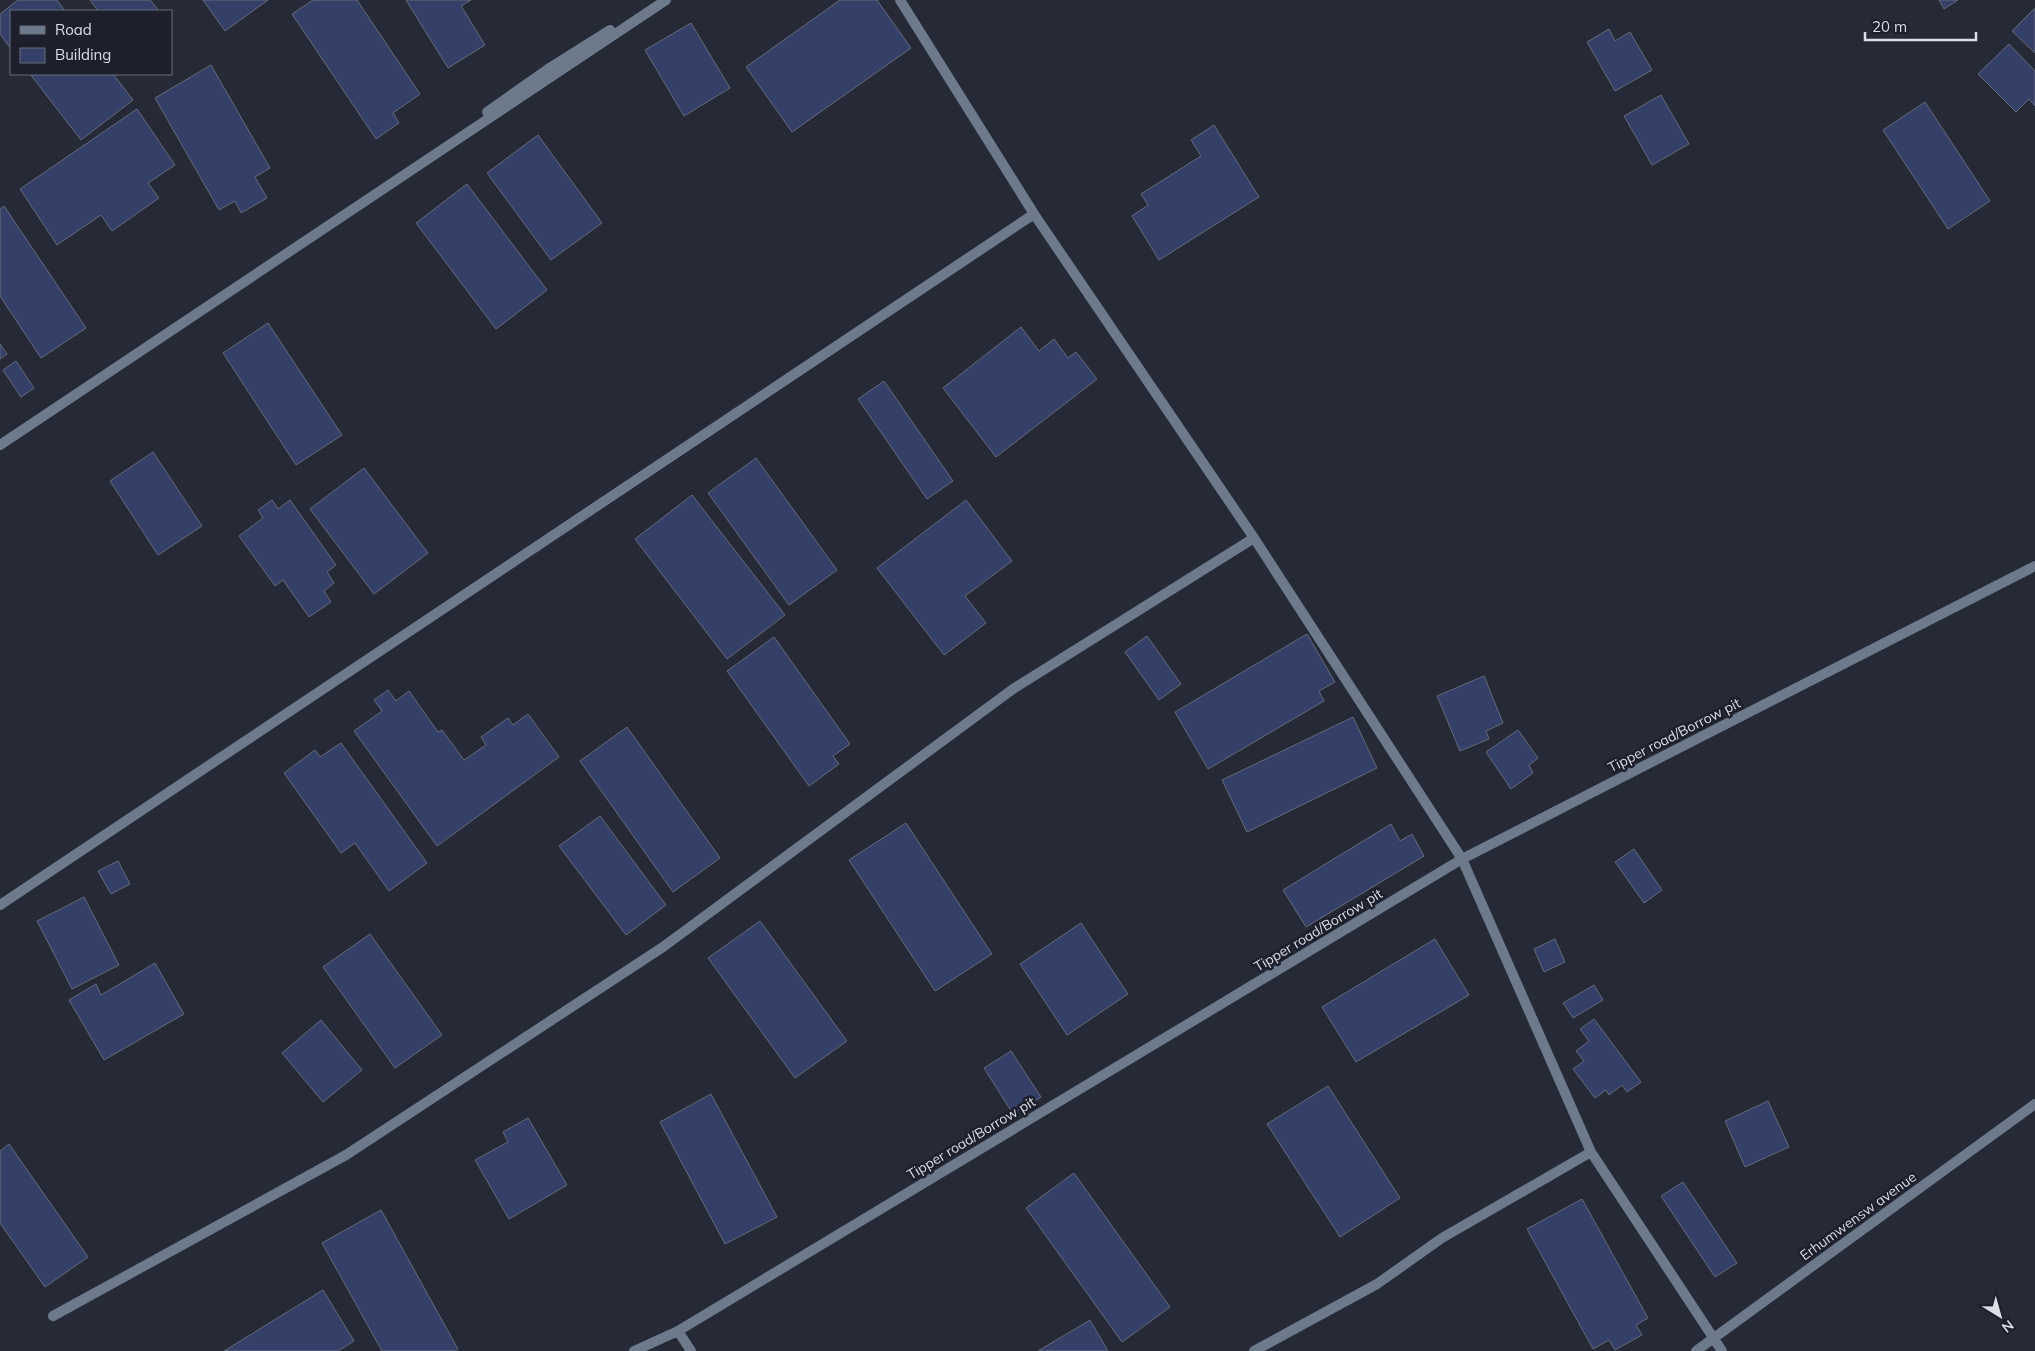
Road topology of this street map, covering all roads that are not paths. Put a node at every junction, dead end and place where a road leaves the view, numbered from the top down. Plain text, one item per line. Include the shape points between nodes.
1 (657, 0) edge
2 (666, 0) edge
3 (900, 0) edge
4 (1034, 214) junction
5 (0, 440) edge
6 (0, 444) edge
7 (1254, 538) junction
8 (2035, 566) edge
9 (1462, 859) junction
10 (0, 906) edge
11 (2035, 1104) edge
12 (1591, 1152) junction
13 (53, 1316) dead end
14 (678, 1331) junction
15 (1715, 1338) junction
16 (634, 1351) edge
17 (691, 1351) edge
18 (1254, 1351) edge
19 (1696, 1351) edge
20 (1722, 1351) edge

1 - 5 street via 548,69 215,303
2 - 6 street
3 - 4 street
4 - 7 street
4 - 10 street
7 - 9 street
7 - 13 street via 1014,689 663,947 354,1150
8 - 9 street, Tipper road/Borrow pit
9 - 12 street
9 - 14 street, Tipper road/Borrow pit
11 - 15 street, Erhumwensw avenue
12 - 15 street
12 - 18 street via 1442,1238 1377,1284
14 - 16 street, Tipper road/Borrow pit
14 - 17 street
15 - 19 street, Erhumwensw avenue
15 - 20 street

